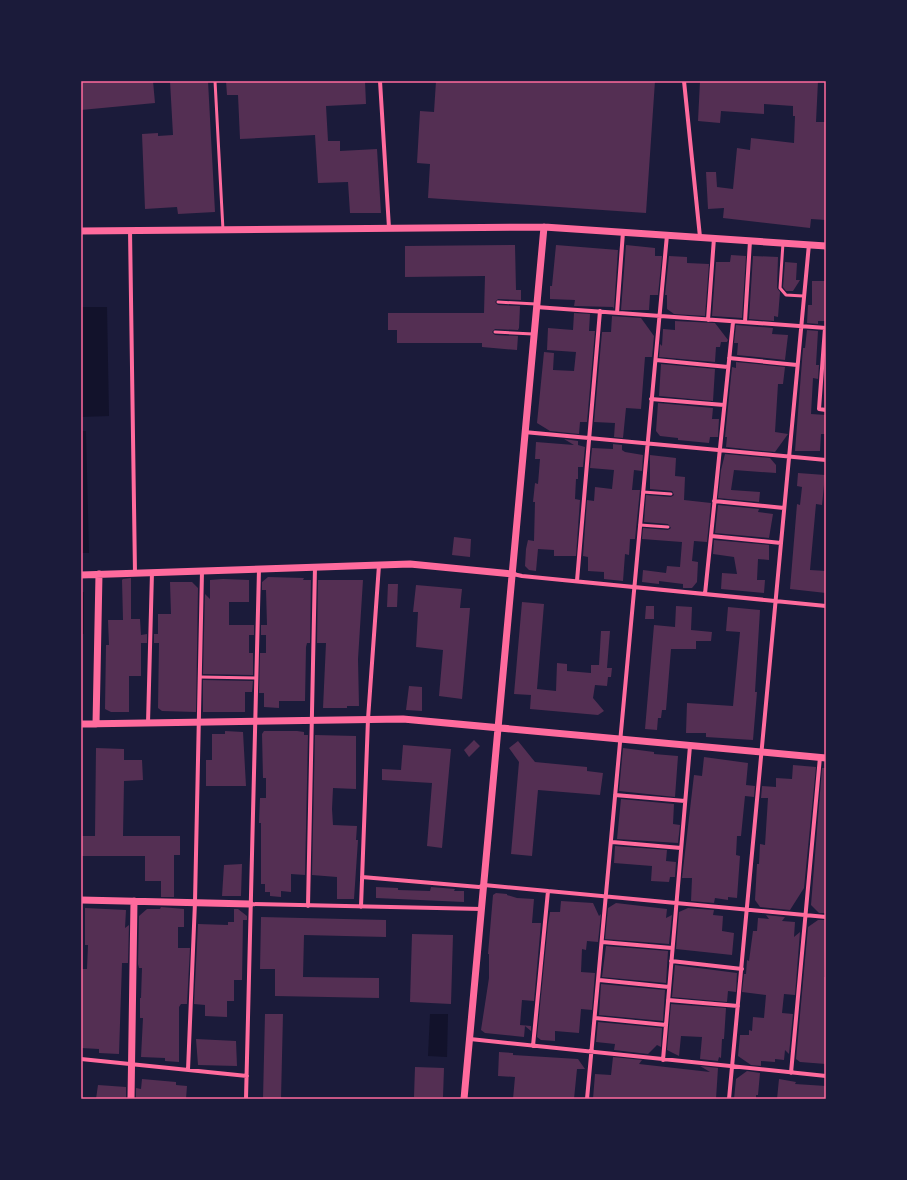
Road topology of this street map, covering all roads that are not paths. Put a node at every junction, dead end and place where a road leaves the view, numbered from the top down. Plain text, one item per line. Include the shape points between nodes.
1 (216, 81) edge
2 (380, 81) edge
3 (684, 81) edge
4 (544, 227) junction
5 (389, 228) junction
6 (130, 230) junction
7 (223, 230) junction
8 (81, 231) edge
9 (623, 232) junction
10 (667, 235) junction
11 (700, 237) junction
12 (714, 238) junction
13 (750, 240) junction
14 (783, 243) junction
15 (808, 244) junction
16 (826, 246) edge
17 (803, 296) junction
18 (498, 302) dead end
19 (536, 306) junction
20 (600, 311) junction
21 (617, 313) junction
22 (660, 316) junction
23 (708, 320) junction
24 (733, 322) junction
25 (745, 322) junction
26 (800, 327) junction
27 (825, 328) edge
28 (495, 332) dead end
29 (534, 334) junction
30 (729, 358) junction
31 (656, 360) junction
32 (797, 365) junction
33 (728, 367) junction
34 (651, 399) junction
35 (724, 406) junction
36 (826, 410) edge
37 (524, 432) junction
38 (588, 438) junction
39 (647, 442) junction
40 (719, 450) junction
41 (789, 457) junction
42 (826, 460) edge
43 (643, 492) junction
44 (671, 494) dead end
45 (714, 501) junction
46 (784, 508) junction
47 (640, 525) junction
48 (668, 527) dead end
49 (711, 536) junction
50 (781, 543) junction
51 (379, 565) junction
52 (315, 567) junction
53 (259, 569) junction
54 (202, 571) junction
55 (152, 572) junction
56 (135, 573) junction
57 (81, 574) edge
58 (99, 574) junction
59 (513, 574) junction
60 (577, 581) junction
61 (635, 587) junction
62 (705, 594) junction
63 (776, 601) junction
64 (826, 606) edge
65 (200, 677) junction
66 (256, 678) junction
67 (368, 719) junction
68 (312, 720) junction
69 (255, 721) junction
70 (199, 722) junction
71 (148, 723) junction
72 (81, 724) edge
73 (96, 724) junction
74 (497, 728) junction
75 (620, 739) junction
76 (690, 746) junction
77 (762, 752) junction
78 (823, 757) edge
79 (615, 795) junction
80 (685, 801) junction
81 (612, 842) junction
82 (681, 848) junction
83 (362, 877) junction
84 (484, 885) junction
85 (548, 891) junction
86 (607, 896) junction
87 (81, 900) edge
88 (134, 901) junction
89 (195, 902) junction
90 (677, 902) junction
91 (250, 904) junction
92 (308, 906) junction
93 (361, 907) junction
94 (482, 909) junction
95 (748, 910) junction
96 (805, 915) junction
97 (826, 917) edge
98 (602, 942) junction
99 (672, 948) junction
100 (671, 961) junction
101 (742, 969) junction
102 (599, 980) junction
103 (669, 987) junction
104 (668, 1000) junction
105 (738, 1006) junction
106 (595, 1018) junction
107 (666, 1025) junction
108 (470, 1039) junction
109 (533, 1046) junction
110 (591, 1052) junction
111 (81, 1059) edge
112 (662, 1060) junction
113 (131, 1064) junction
114 (733, 1066) junction
115 (188, 1070) junction
116 (792, 1073) junction
117 (247, 1076) junction
118 (826, 1076) edge
119 (131, 1099) edge
120 (246, 1099) edge
121 (464, 1099) edge
122 (587, 1099) edge
123 (729, 1099) edge

1 - 7 lane
2 - 5 street
3 - 11 street
4 - 5 street
4 - 9 street
4 - 19 street
5 - 7 street
6 - 7 street
6 - 8 street
6 - 56 street
9 - 10 street
9 - 21 street
10 - 11 street
10 - 22 street
11 - 12 street
12 - 13 street
12 - 23 street
13 - 14 street
13 - 25 street
14 - 15 street
14 - 17 lane via 780,288 786,295
15 - 16 street
15 - 17 street
17 - 26 street
18 - 19 lane
19 - 20 street
19 - 29 street
20 - 21 street
20 - 38 street
21 - 22 street
22 - 23 street
22 - 31 street
23 - 24 street
24 - 25 street
24 - 30 street
25 - 26 street
26 - 27 street
26 - 32 street
27 - 36 street via 819,409
28 - 29 lane
29 - 37 street
30 - 32 street
30 - 33 street
31 - 33 street
31 - 34 street
32 - 41 street
33 - 35 street
34 - 35 street
34 - 39 street
35 - 40 street
37 - 38 street
37 - 59 street
38 - 39 street
38 - 60 street
39 - 40 street
39 - 43 street
40 - 41 street
40 - 45 street
41 - 42 street
41 - 46 street
43 - 44 lane
43 - 47 street
45 - 46 street
45 - 49 street
46 - 50 street
47 - 48 lane
47 - 61 street
49 - 50 street
49 - 62 street
50 - 63 street
51 - 52 street
51 - 59 street via 410,564
51 - 67 street
52 - 53 street
52 - 68 street
53 - 54 street
53 - 66 street
54 - 55 street
54 - 65 street
55 - 56 street
55 - 71 street
56 - 58 street
57 - 58 street
58 - 73 street
59 - 60 street
59 - 74 street
60 - 61 street
61 - 62 street
61 - 75 street
62 - 63 street
63 - 64 street
63 - 77 street
65 - 66 lane
65 - 70 street
66 - 69 street
67 - 68 street
67 - 74 street via 403,719
67 - 83 street
68 - 69 street
68 - 92 street
69 - 70 street
69 - 91 street
70 - 71 street
70 - 89 street
71 - 73 street
72 - 73 street
74 - 75 street
74 - 84 street
75 - 76 street
75 - 79 street
76 - 77 street
76 - 80 street
77 - 78 street
77 - 95 street
78 - 96 street
79 - 80 street
79 - 81 street
80 - 82 street
81 - 82 street
81 - 86 street
82 - 90 street
83 - 84 street via 479,887
83 - 93 street
84 - 85 street
84 - 94 street
85 - 86 street
85 - 109 street
86 - 90 street
86 - 98 street
87 - 88 street
88 - 89 street
88 - 113 street
89 - 91 street
89 - 115 street
90 - 95 street
90 - 99 street
91 - 92 street
91 - 117 street
92 - 93 street
93 - 94 street
94 - 108 street
95 - 96 street
95 - 101 street
96 - 97 street
96 - 116 street
98 - 99 street
98 - 102 street
99 - 100 street
100 - 101 street
100 - 103 street
101 - 105 street
102 - 103 street
102 - 106 street
103 - 104 street
104 - 105 street
104 - 107 street
105 - 114 street
106 - 107 street
106 - 110 street
107 - 112 street
108 - 109 street
108 - 121 street
109 - 110 street
110 - 112 street
110 - 122 street
111 - 113 street
112 - 114 street
113 - 115 street
113 - 119 street
114 - 116 street
114 - 123 street
115 - 117 street
116 - 118 street
117 - 120 street

